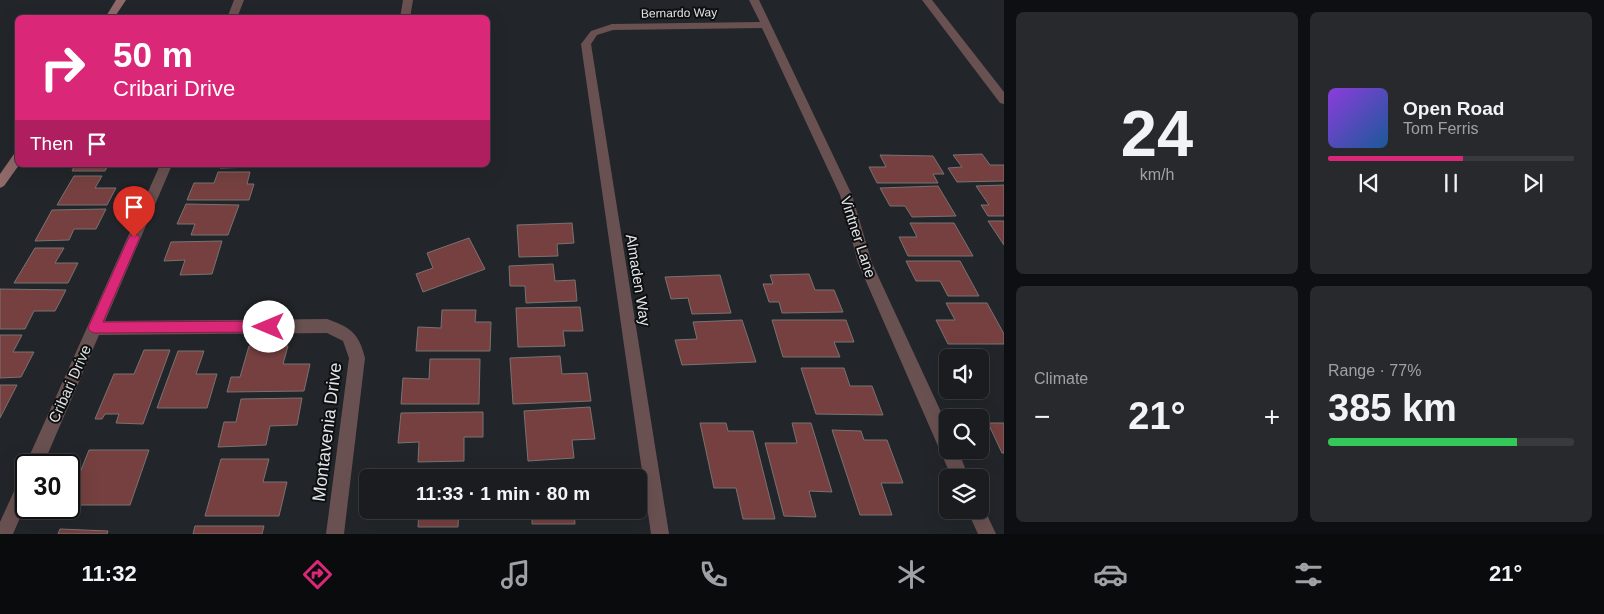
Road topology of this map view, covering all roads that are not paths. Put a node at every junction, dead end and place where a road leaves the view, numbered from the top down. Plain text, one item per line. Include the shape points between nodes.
1 (120, 0) edge
2 (239, 0) edge
3 (408, 0) edge
4 (754, 0) edge
5 (927, 0) edge
6 (111, 15) edge
7 (233, 15) edge
8 (406, 15) edge
9 (765, 25) junction
10 (594, 33) joint
11 (1004, 100) edge
12 (15, 162) edge
13 (165, 167) edge
14 (0, 184) edge
15 (94, 328) junction
16 (939, 429) edge
17 (39, 454) edge
18 (15, 509) edge
19 (980, 519) edge
20 (4, 534) edge
21 (335, 534) edge
22 (660, 534) edge
23 (986, 534) edge

1 - 6 main road
2 - 7 street
3 - 8 street
4 - 9 street, Vintner Lane
5 - 11 street
9 - 10 street, Bernardo Way via 612,27
9 - 16 street, Vintner Lane via 846,195 865,263
10 - 22 street, Almaden Way via 586,44
12 - 14 main road
13 - 15 street, Cribari Drive
15 - 17 street, Cribari Drive
15 - 21 street, Montavenia Drive via 327,326 348,336 358,358
18 - 20 street
19 - 23 street

